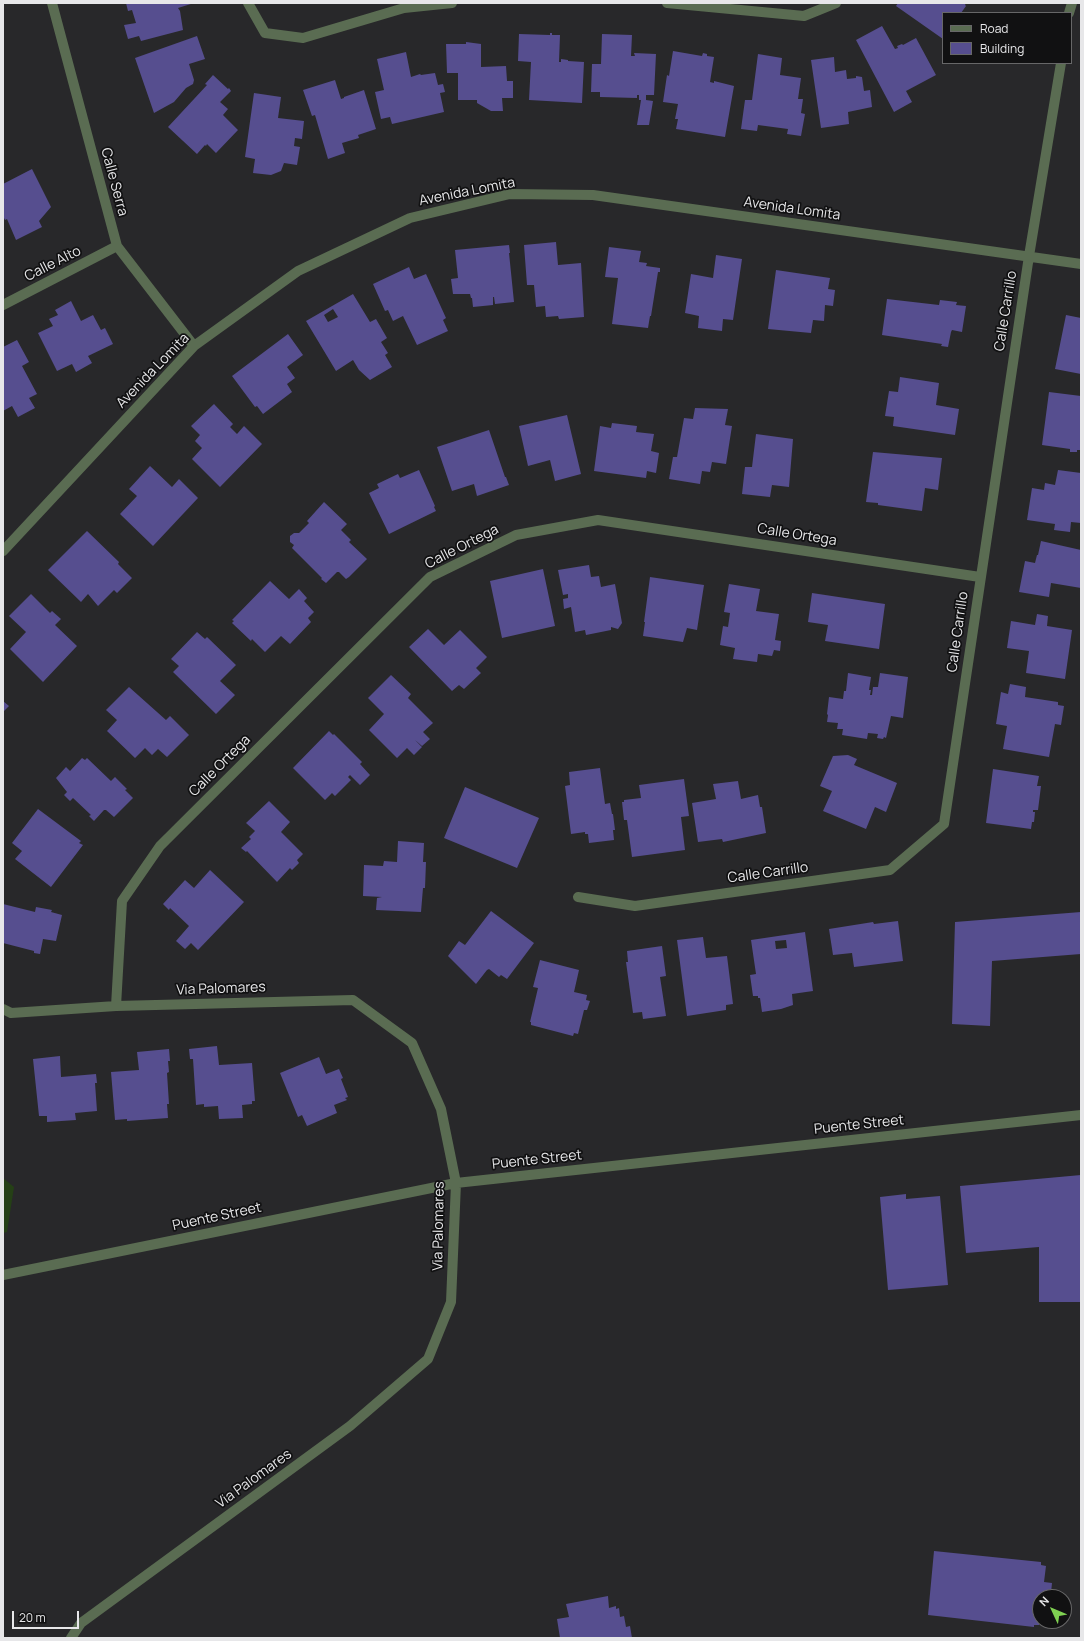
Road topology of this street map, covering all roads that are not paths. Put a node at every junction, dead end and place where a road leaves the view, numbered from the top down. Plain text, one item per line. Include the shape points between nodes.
1 (52, 3) edge
2 (248, 3) edge
3 (452, 3) edge
4 (667, 3) edge
5 (836, 3) edge
6 (1061, 64) edge
7 (117, 246) junction
8 (1029, 256) junction
9 (1081, 264) edge
10 (3, 305) edge
11 (194, 346) junction
12 (3, 551) edge
13 (980, 577) junction
14 (578, 897) dead end
15 (116, 1006) junction
16 (3, 1009) edge
17 (1081, 1115) edge
18 (456, 1183) junction
19 (3, 1275) edge
20 (71, 1638) edge

1 - 7 street, Calle Serra
2 - 3 street via 265,33 303,38 404,8
4 - 5 street via 804,16
6 - 8 street, Calle Carrillo
7 - 10 street, Calle Alto
7 - 11 street, Calle Serra
8 - 9 street, Avenida Lomita
8 - 11 street, Avenida Lomita via 593,195 510,194 410,218 298,271
8 - 13 street, Calle Carrillo
11 - 12 street, Avenida Lomita
13 - 14 street, Calle Carrillo via 944,824 890,870 635,906
13 - 15 street, Calle Ortega via 598,520 516,535 430,577 160,846 122,901
15 - 16 street, Via Palomares via 11,1013
15 - 18 street, Via Palomares via 352,1000 412,1043 441,1109
17 - 18 street, Puente Street
18 - 19 street, Puente Street
18 - 20 street, Via Palomares via 451,1302 428,1359 350,1426 81,1623

